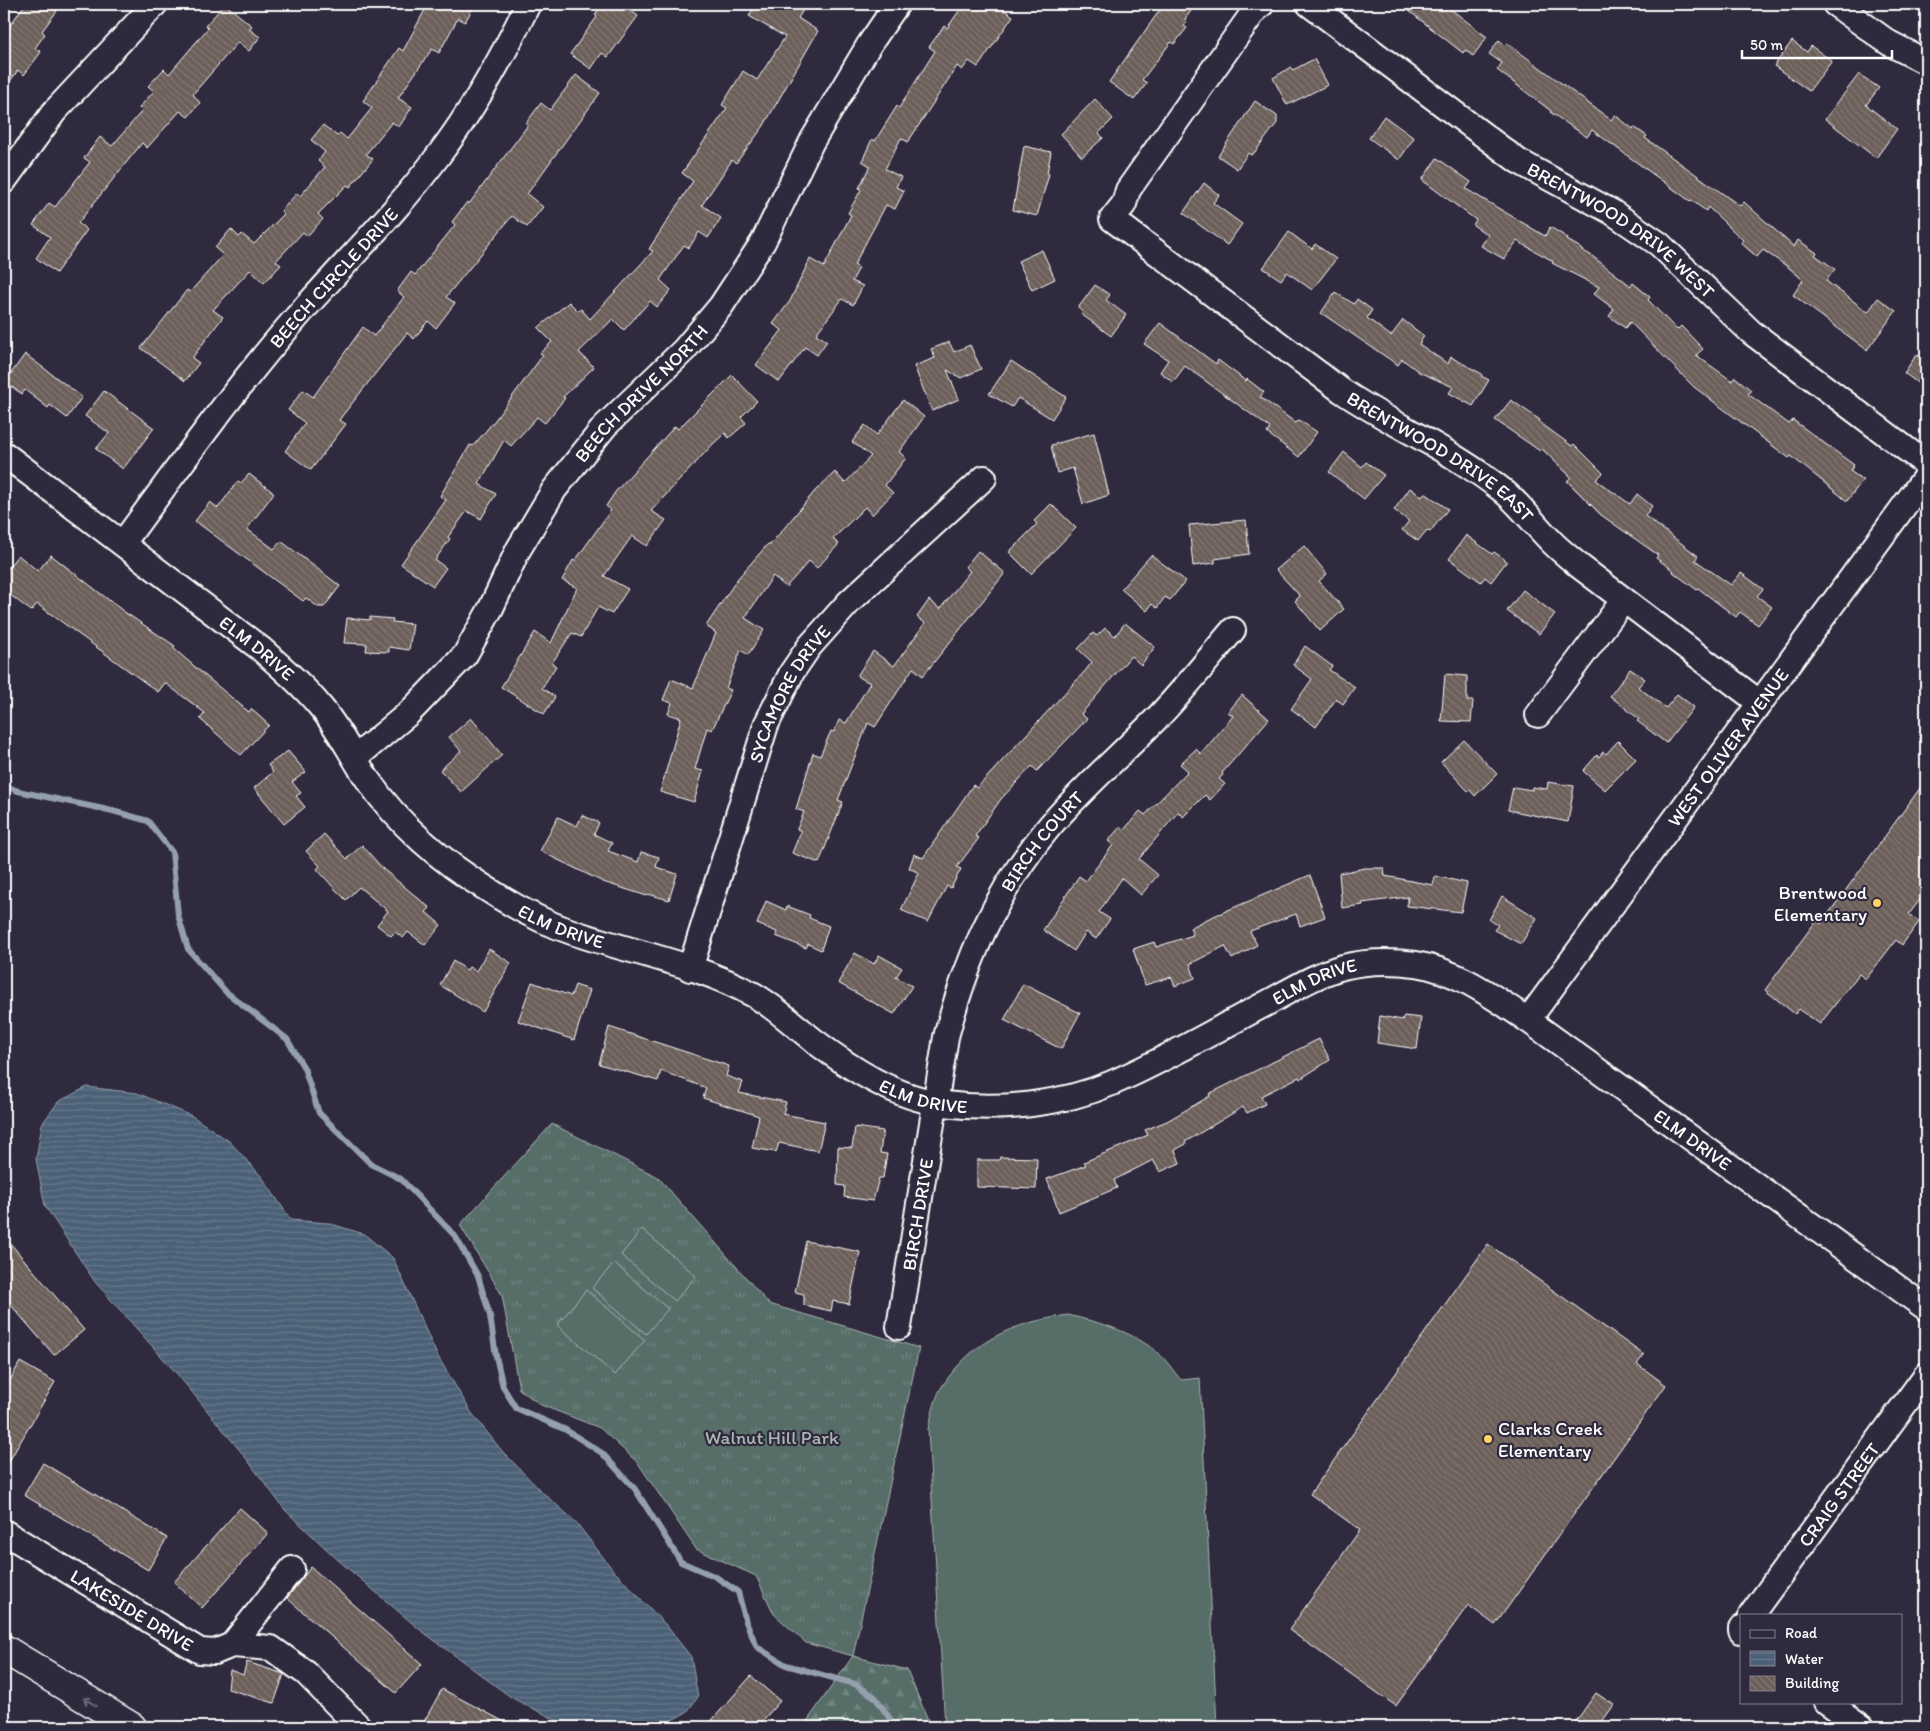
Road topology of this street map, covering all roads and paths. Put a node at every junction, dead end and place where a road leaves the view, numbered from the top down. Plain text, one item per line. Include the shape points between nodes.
1 (155, 4) edge
2 (528, 4) edge
3 (897, 4) edge
4 (1262, 4) edge
5 (1310, 4) edge
6 (1835, 4) edge
7 (1926, 62) edge
8 (4, 181) edge
9 (4, 454) edge
10 (1926, 464) edge
11 (1926, 476) edge
12 (984, 478) dead end
13 (123, 543) junction
14 (1623, 601) junction
15 (1233, 630) dead end
16 (1760, 704) junction
17 (1538, 715) dead end
18 (355, 758) junction
19 (690, 969) junction
20 (1528, 1020) junction
21 (936, 1102) junction
22 (1924, 1302) edge
23 (899, 1327) dead end
24 (1926, 1375) edge
25 (4, 1532) edge
26 (292, 1569) dead end
27 (1753, 1614) edge
28 (232, 1644) junction
29 (4, 1649) edge
30 (1829, 1704) edge
31 (1854, 1725) edge
32 (132, 1727) edge
33 (359, 1727) edge

1 - 8 street via 54,112
2 - 13 street, BEECH CIRCLE DRIVE via 514,34 438,156 246,378
3 - 18 street, BEECH DRIVE NORTH via 812,141 763,242 720,306 684,350 605,426 554,490 518,550 465,655 409,713
4 - 14 street, BRENTWOOD DRIVE EAST via 1254,10 1128,190 1124,204 1112,219 1342,391 1368,409 1420,435 1502,490 1550,540
5 - 10 street, BRENTWOOD DRIVE WEST via 1518,161 1612,212 1659,244 1751,332
6 - 7 street via 1889,43
9 - 13 street, ELM DRIVE
11 - 16 street, WEST OLIVER AVENUE
12 - 19 street, SYCAMORE DRIVE via 849,602 809,647 792,672 766,725
13 - 18 street, ELM DRIVE via 261,648 299,682 321,707
14 - 16 street, BRENTWOOD DRIVE EAST
14 - 17 street
15 - 21 street, BIRCH COURT via 1160,715 1050,826 1014,876 972,953 956,999 946,1037
16 - 20 street, WEST OLIVER AVENUE
18 - 19 street, ELM DRIVE via 369,782 401,821 429,847 484,888 568,931
19 - 21 street, ELM DRIVE via 736,985 765,1002 846,1063 898,1092
20 - 21 street, ELM DRIVE via 1472,984 1442,970 1400,963 1356,964 1318,976 1133,1074 1086,1093 1033,1104 1001,1106
20 - 22 street, ELM DRIVE
21 - 23 street, BIRCH DRIVE
24 - 27 street, CRAIG STREET
25 - 28 street, LAKESIDE DRIVE via 200,1651 215,1652
26 - 28 street
28 - 33 street, LAKESIDE DRIVE via 271,1648 306,1673
32 -> 29 main road
30 - 31 street

